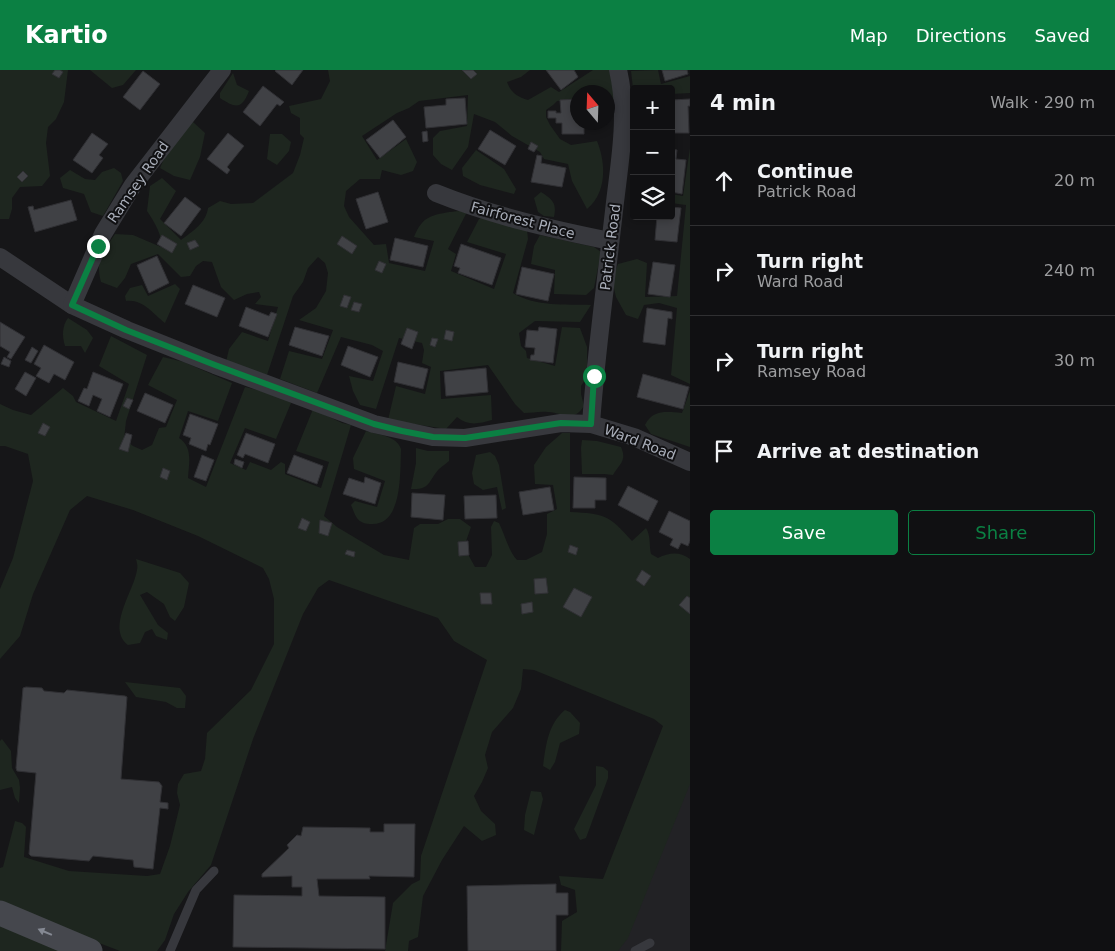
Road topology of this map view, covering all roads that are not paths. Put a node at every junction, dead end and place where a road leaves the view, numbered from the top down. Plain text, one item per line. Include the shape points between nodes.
1 (222, 70) edge
2 (618, 70) edge
3 (436, 193) dead end
4 (610, 241) junction
5 (0, 257) edge
6 (72, 305) junction
7 (591, 424) junction
8 (690, 462) edge
9 (214, 871) dead end
10 (0, 913) edge
11 (650, 943) dead end
12 (90, 951) edge
13 (170, 951) edge
14 (634, 951) edge

1 - 6 street, Ramsey Road via 133,185 103,234
2 - 4 street, Patrick Road via 622,86 623,132
3 - 4 street, Fairforest Place via 541,227
4 - 7 street, Patrick Road
5 - 6 street, Ward Road
6 - 7 street, Ward Road via 215,365 374,424 402,431 433,437 465,438 561,423
7 - 8 street, Ward Road via 634,437
9 - 13 lane via 196,890
12 -> 10 main road
11 - 14 lane

